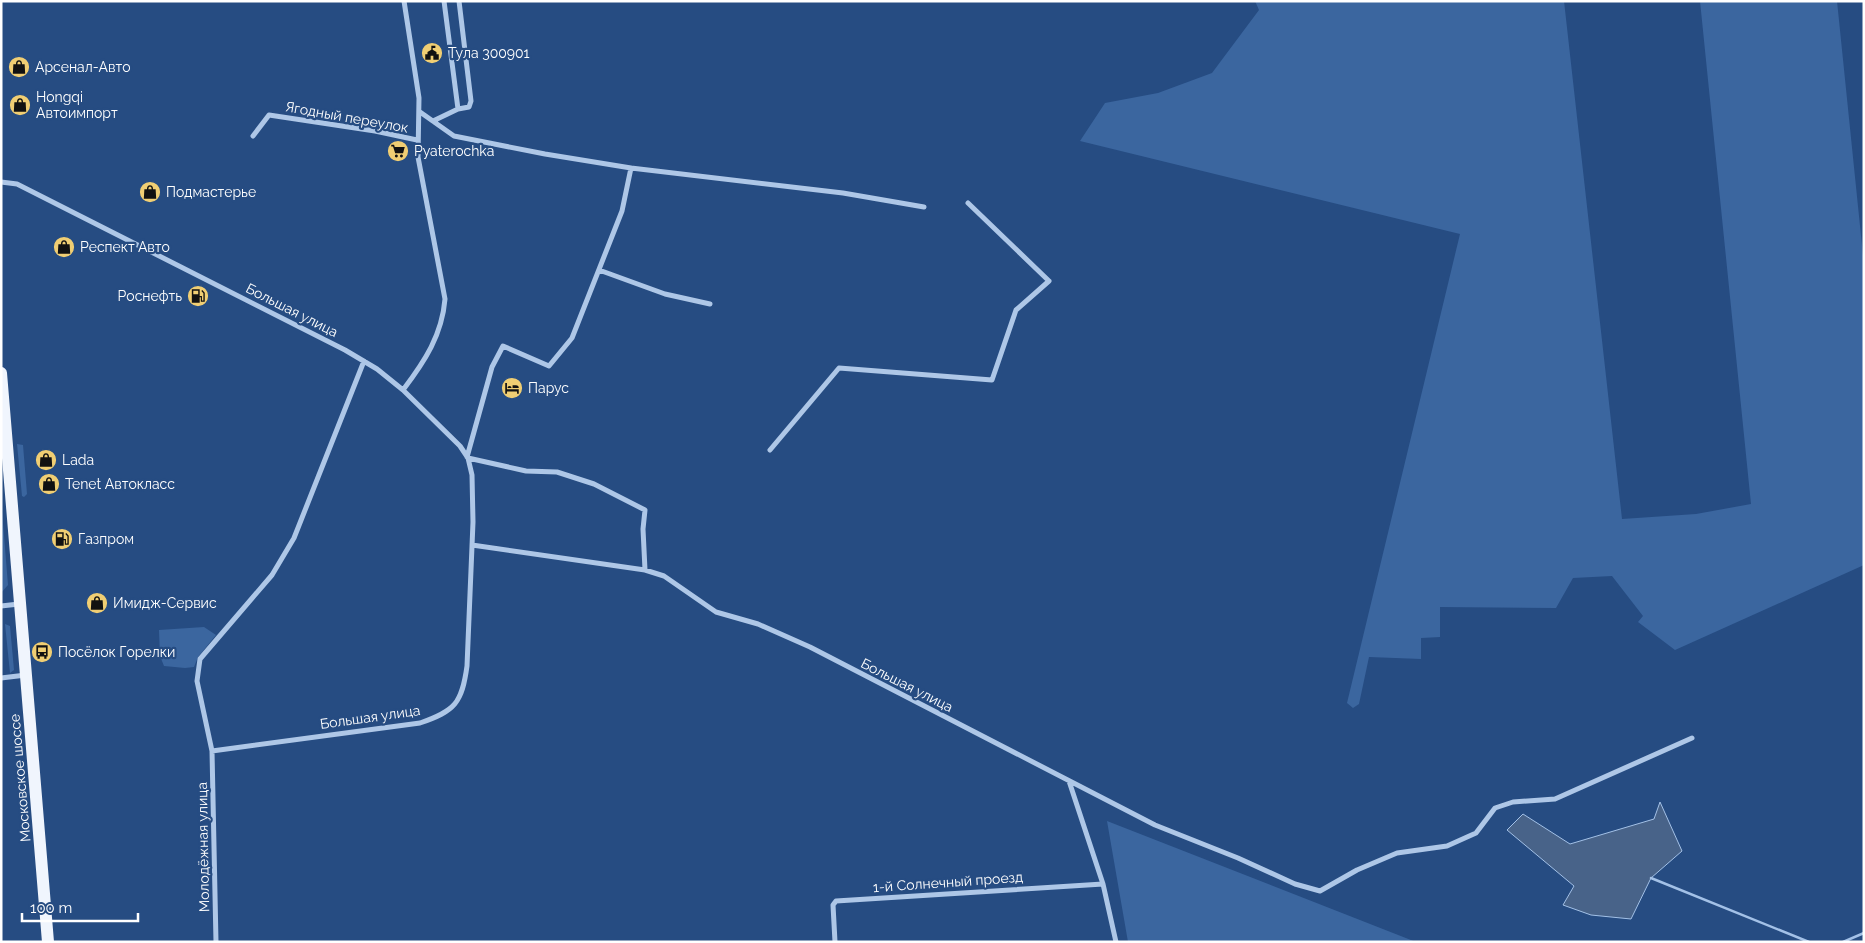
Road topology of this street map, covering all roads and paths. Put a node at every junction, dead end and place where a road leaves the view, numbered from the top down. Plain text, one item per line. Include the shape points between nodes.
1 (404, 1) edge
2 (444, 1) edge
3 (459, 1) edge
4 (458, 109) junction
5 (420, 112) junction
6 (433, 121) junction
7 (253, 136) dead end
8 (417, 140) junction
9 (631, 168) junction
10 (1, 182) edge
11 (968, 203) dead end
12 (924, 207) dead end
13 (599, 270) junction
14 (710, 304) dead end
15 (364, 362) junction
16 (1, 373) edge
17 (403, 390) junction
18 (770, 450) dead end
19 (468, 458) junction
20 (472, 545) junction
21 (645, 570) junction
22 (20, 604) junction
23 (1, 606) edge
24 (26, 675) junction
25 (1, 678) edge
26 (1692, 738) dead end
27 (212, 751) junction
28 (1069, 782) junction
29 (1103, 884) junction
30 (48, 942) edge
31 (216, 942) edge
32 (835, 942) edge
33 (1116, 942) edge

1 - 5 street
2 - 4 street
3 - 4 street via 471,96 469,107
4 - 6 street
5 - 6 street
5 - 8 street
6 - 9 street via 454,136
7 - 8 street, Ягодный переулок via 269,115
8 - 17 street via 420,173 445,299 437,337 423,364
9 - 12 street via 843,193
9 - 13 street via 622,211
10 - 15 street, Большая улица via 26,188
11 - 18 street via 1049,281 1016,310 992,380 839,368
13 - 14 street via 664,294
13 - 19 street via 572,338 549,366 503,346 492,367
15 - 17 street, Большая улица
15 - 27 street, Молодёжная улица via 294,538 272,575 200,659 197,681
16 - 22 main road, Московское шоссе
17 - 19 street, Большая улица via 460,446
19 - 20 street, Большая улица via 472,475
19 - 21 street via 526,472 557,472 594,484 645,510
20 - 21 street, Большая улица
20 - 27 street, Большая улица via 464,687 455,706 442,716 420,723
21 - 28 street, Большая улица via 664,576 716,612 758,624 810,647
22 - 23 street
22 - 24 main road, Московское шоссе
24 - 25 street
24 - 30 main road, Московское шоссе
26 - 28 street, Большая улица via 1555,798 1513,802 1495,808 1476,834 1447,846 1397,853 1320,891 1295,884 1155,825
27 - 31 street, Молодёжная улица
28 - 29 street
29 - 32 street, 1-й Солнечный проезд via 836,901 832,905
29 - 33 street

